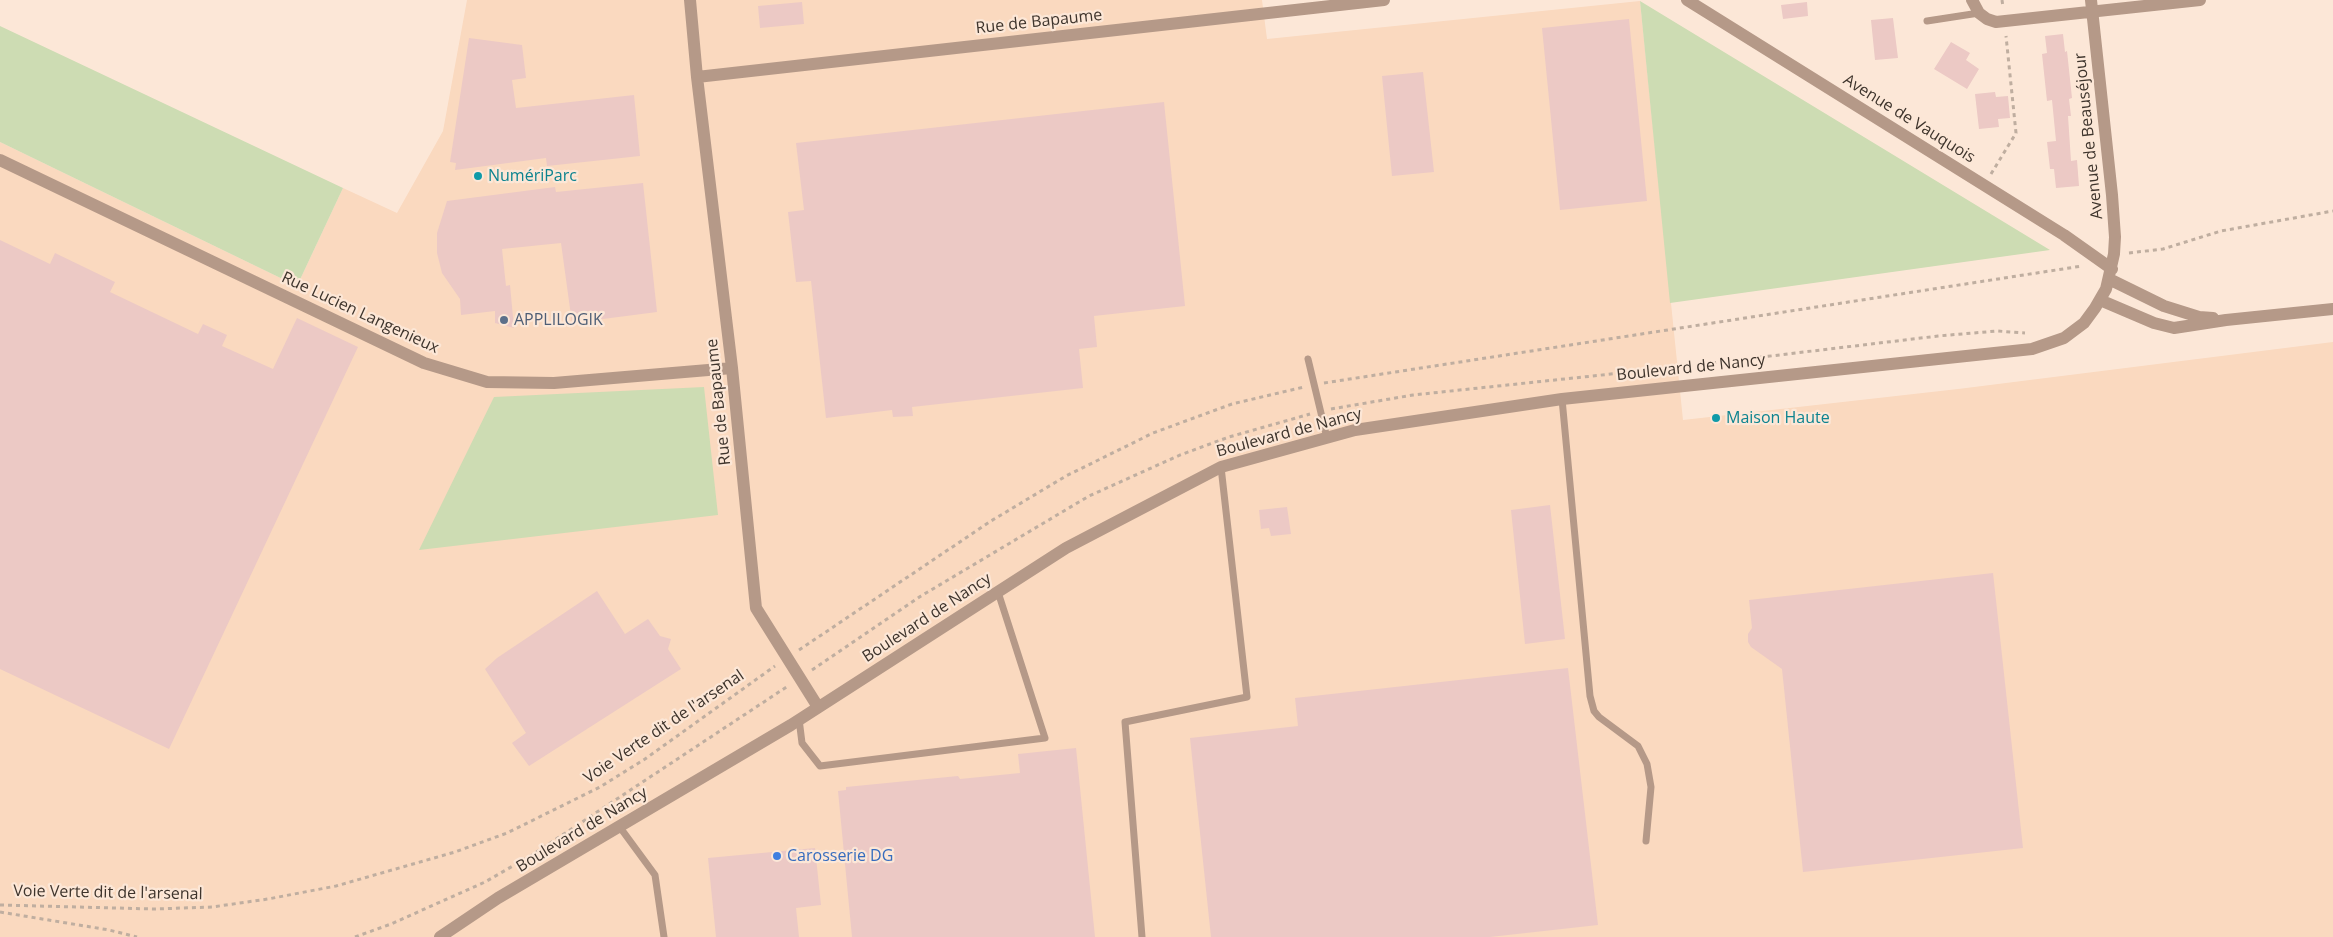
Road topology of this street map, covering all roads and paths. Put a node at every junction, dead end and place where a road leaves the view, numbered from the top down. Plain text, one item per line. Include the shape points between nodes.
1 (690, 0) edge
2 (1384, 0) edge
3 (1687, 0) edge
4 (1972, 0) edge
5 (2002, 0) edge
6 (2200, 0) edge
7 (2092, 6) edge
8 (1979, 13) junction
9 (1927, 21) dead end
10 (2004, 21) junction
11 (697, 77) junction
12 (0, 160) edge
13 (1984, 186) junction
14 (2333, 211) edge
15 (2114, 254) junction
16 (2110, 274) junction
17 (2100, 300) junction
18 (2333, 309) edge
19 (2226, 320) junction
20 (2053, 343) junction
21 (1308, 359) dead end
22 (732, 368) junction
23 (1562, 399) junction
24 (1320, 412) junction
25 (1327, 438) junction
26 (1221, 467) junction
27 (998, 592) junction
28 (761, 677) dead end
29 (800, 678) junction
30 (818, 707) junction
31 (799, 719) junction
32 (619, 826) junction
33 (1646, 840) dead end
34 (0, 905) edge
35 (0, 912) edge
36 (137, 937) edge
37 (355, 937) edge
38 (440, 937) edge
39 (664, 937) edge
40 (1142, 937) edge

1 - 11 street, Rue de Bapaume
2 - 11 street, Rue de Bapaume
3 - 13 street, Avenue de Vauquois
4 - 8 street
5 - 10 path
6 - 7 street
7 - 10 street
7 - 15 street, Avenue de Beauséjour via 2112,195
8 - 9 lane
8 - 10 street via 1996,22
10 - 13 path via 2016,133
11 - 22 street, Rue de Bapaume
12 - 22 street, Rue Lucien Langenieux via 424,363 487,382 554,383
13 - 16 street, Avenue de Vauquois via 2064,235
14 - 15 path via 2221,231 2163,249
15 - 16 street, Avenue de Beauséjour
16 - 17 street, Boulevard de Nancy
16 - 19 street, Avenue de Vauquois via 2135,293 2183,313
17 - 19 street via 2164,326 2193,326
17 - 20 street, Boulevard de Nancy via 2080,327
18 - 19 street
20 - 23 street, Boulevard de Nancy via 2001,353
20 - 24 path via 2022,332 1938,336 1413,394
21 - 24 lane
22 - 29 street, Rue de Bapaume via 756,608
23 - 25 street, Boulevard de Nancy via 1355,430
23 - 33 lane via 1590,696 1599,717 1638,746 1647,764 1651,787
24 - 25 lane
24 - 29 path via 1221,440 1089,496 921,596
25 - 26 street, Boulevard de Nancy
26 - 27 street, Boulevard de Nancy via 1066,548
26 - 40 lane via 1247,698 1125,722
27 - 30 street, Boulevard de Nancy
27 - 31 lane via 1045,738 820,766 802,743
28 - 34 path, Voie Verte dit de l'arsenal via 600,787 507,833 393,871 336,886 212,907 154,909
29 - 30 street, Rue de Bapaume
29 - 37 path via 532,855 485,882
30 - 31 street, Boulevard de Nancy
31 - 32 street, Boulevard de Nancy
32 - 38 street, Boulevard de Nancy via 498,898
32 - 39 lane via 655,875
35 - 36 path, Voie Verte dit de l'arsenal

